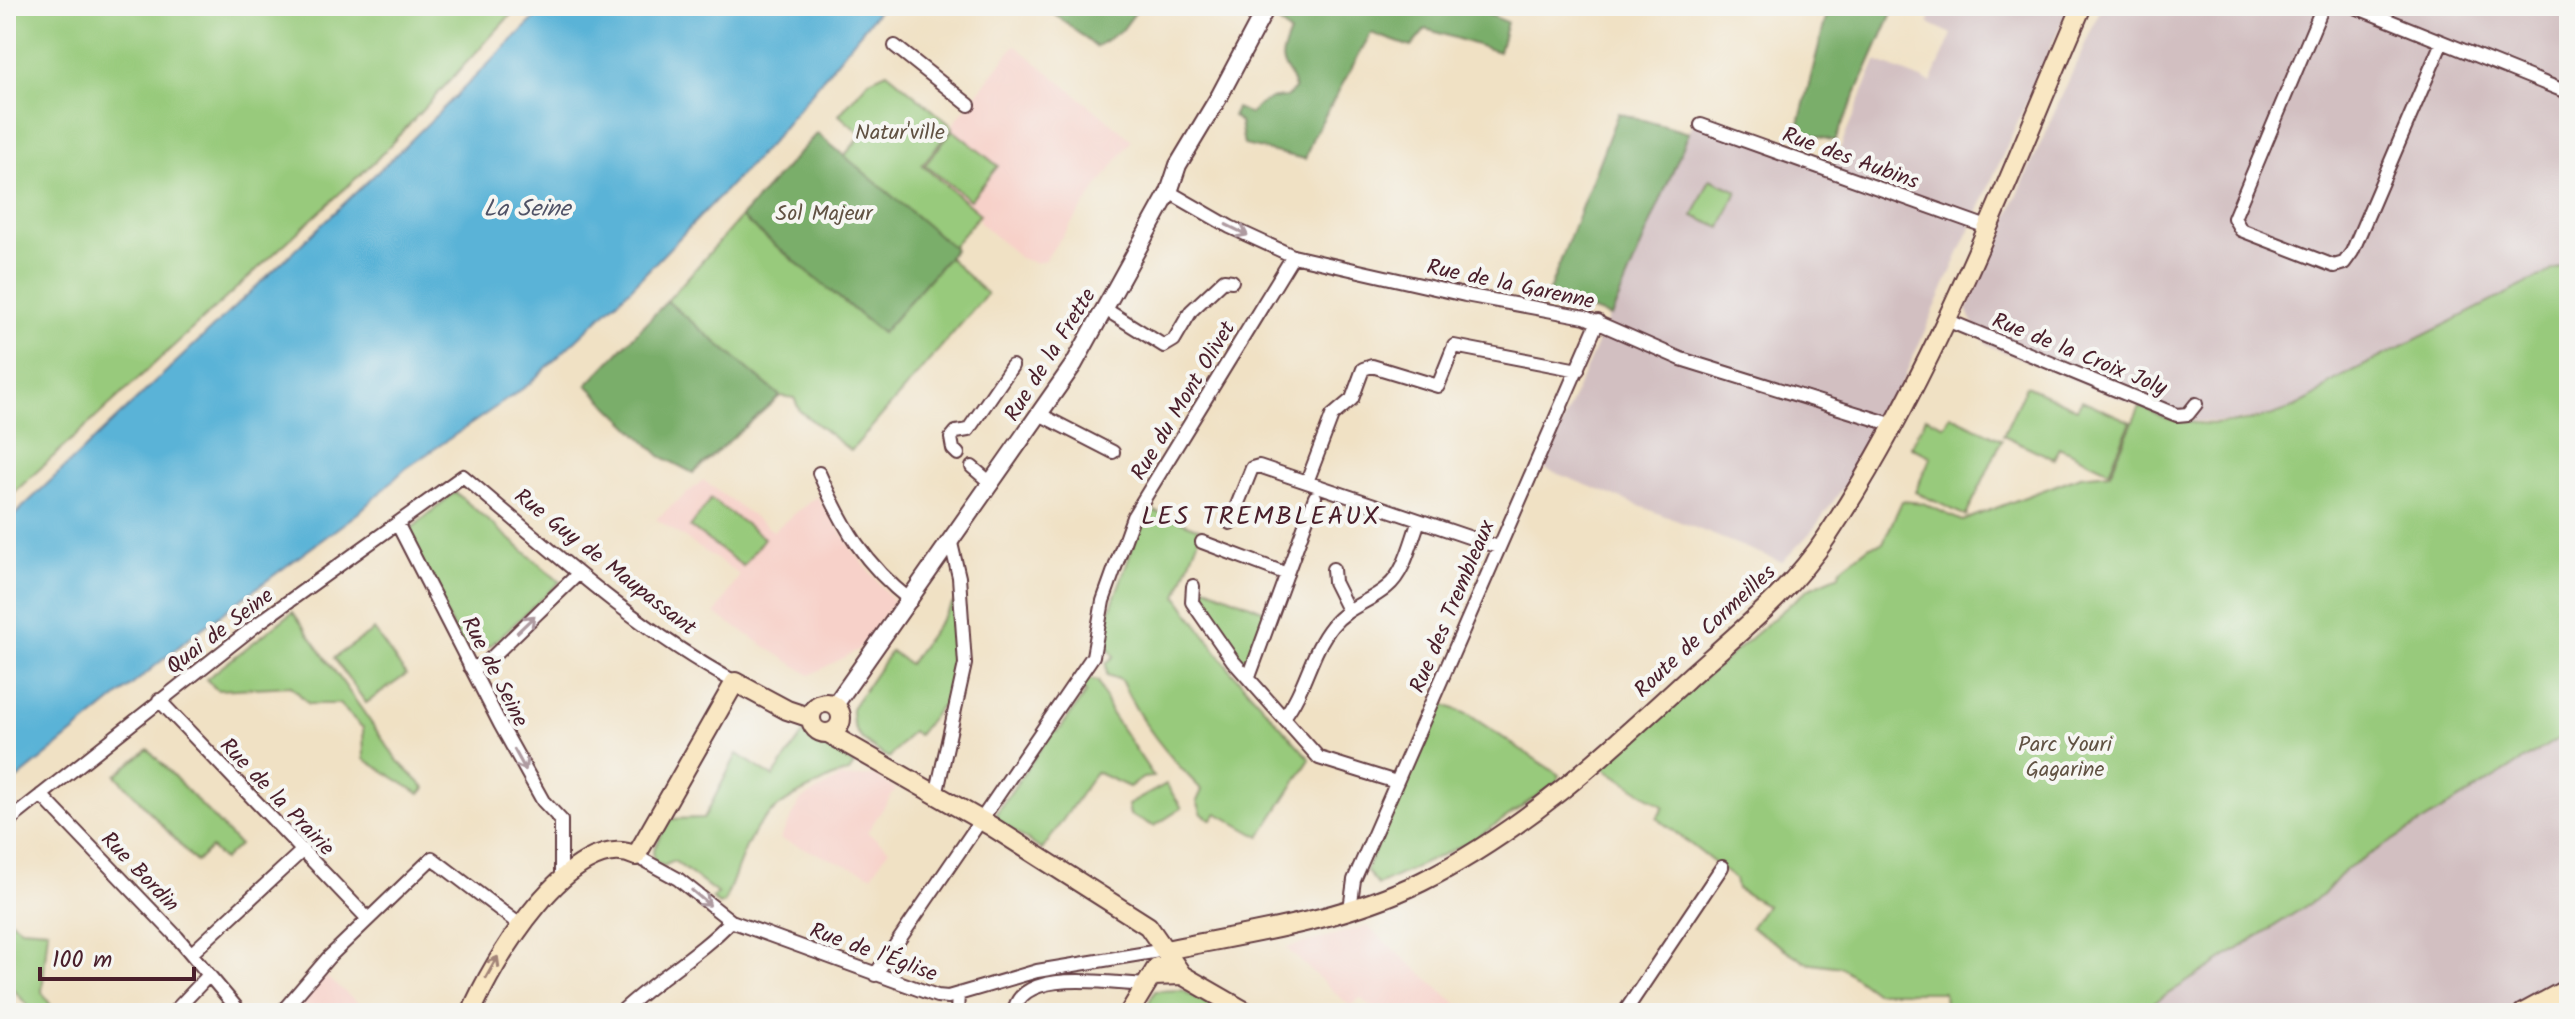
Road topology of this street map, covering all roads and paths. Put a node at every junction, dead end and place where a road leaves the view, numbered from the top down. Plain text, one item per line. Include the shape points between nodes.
1 (1267, 6) edge
2 (2082, 6) edge
3 (2323, 6) edge
4 (2353, 6) edge
5 (2442, 42) junction
6 (895, 46) dead end
7 (2569, 93) edge
8 (969, 105) dead end
9 (1701, 125) dead end
10 (1169, 192) junction
11 (1987, 227) junction
12 (1293, 256) junction
13 (1232, 281) dead end
14 (1105, 309) junction
15 (1944, 319) junction
16 (1598, 321) junction
17 (1012, 366) dead end
18 (1578, 370) junction
19 (2196, 404) dead end
20 (1039, 414) junction
21 (1894, 425) junction
22 (1113, 452) dead end
23 (958, 454) dead end
24 (972, 467) dead end
25 (819, 473) dead end
26 (463, 476) joint
27 (1307, 482) junction
28 (992, 484) junction
29 (1315, 497) dead end
30 (1419, 521) junction
31 (1230, 523) dead end
32 (398, 525) junction
33 (1202, 542) dead end
34 (951, 543) junction
35 (1498, 547) junction
36 (1333, 569) dead end
37 (578, 574) junction
38 (1287, 574) junction
39 (1193, 586) dead end
40 (911, 601) junction
41 (1348, 610) junction
42 (470, 667) junction
43 (1249, 677) junction
44 (735, 682) junction
45 (159, 700) junction
46 (1284, 717) junction
47 (811, 718) junction
48 (834, 721) junction
49 (1396, 782) junction
50 (41, 795) junction
51 (936, 796) junction
52 (982, 821) junction
53 (6, 823) edge
54 (303, 850) junction
55 (636, 856) junction
56 (1722, 867) dead end
57 (561, 881) junction
58 (1350, 909) junction
59 (368, 919) junction
60 (731, 921) junction
61 (520, 925) junction
62 (1165, 950) junction
63 (192, 953) junction
64 (209, 975) junction
65 (875, 975) junction
66 (1182, 975) junction
67 (1150, 981) junction
68 (2569, 988) edge
69 (958, 994) junction
70 (2569, 1007) edge
71 (173, 1013) edge
72 (241, 1013) edge
73 (281, 1013) edge
74 (471, 1013) edge
75 (620, 1013) edge
76 (957, 1013) edge
77 (1014, 1013) edge
78 (1129, 1013) edge
79 (1248, 1013) edge
80 (1624, 1013) edge
81 (2523, 1013) edge
82 (2559, 1013) edge

1 - 10 street, Rue de la Frette via 1178,165
2 - 11 main road, Route de Cormeilles
3 - 5 street via 2234,218 2241,230 2334,266 2352,252
4 - 5 street
5 - 7 street
6 - 8 street
9 - 11 street, Rue des Aubins
10 -> 12 street, Rue de la Garenne
10 - 14 street, Rue de la Frette
11 - 15 main road, Route de Cormeilles
12 - 16 street, Rue de la Garenne
12 - 52 street, Rue du Mont Olivet via 1133,517 1103,601 1093,656
13 - 14 street, Rue de la Frette via 1224,280 1193,309 1174,340 1164,346
14 - 20 street, Rue de la Frette
15 - 19 street, Rue de la Croix Joly via 2177,415 2188,414
15 - 21 main road, Route de Cormeilles
16 - 18 street, Rue des Trembleaux
16 - 21 street, Rue de la Garenne via 1681,359
17 - 23 street via 968,430 951,438
18 - 27 street via 1454,346 1438,386 1372,366 1363,369 1352,399 1332,416
18 - 35 street, Rue des Trembleaux
20 - 22 street, Rue de la Frette
20 - 28 street, Rue de la Frette
21 - 58 main road, Route de Cormeilles via 1827,537 1782,594 1651,712 1507,832 1419,883
24 - 28 street
25 - 40 street via 848,536
26 - 32 street, Quai de Seine
26 - 37 street, Rue Guy de Maupassant
27 - 30 street
27 - 31 street via 1252,468
28 - 34 street, Rue de la Frette
29 - 38 street
30 - 35 street
30 - 41 street via 1388,586
32 - 42 street, Rue de Seine
32 - 45 street, Quai de Seine
33 - 38 street
34 - 40 street, Rue de la Frette
34 - 51 street via 959,577 965,664
35 - 49 street, Rue des Trembleaux
36 - 41 street
42 -> 37 street via 484,665
37 - 44 street, Rue Guy de Maupassant via 663,640
38 - 43 street
39 - 43 street via 1192,602
40 - 48 street, Rue de la Frette
41 - 46 street via 1317,647 1299,698
42 -> 57 street, Rue de Seine via 543,801 561,820
43 - 46 street
44 - 47 main road, Rue Guy de Maupassant
44 - 55 main road
45 - 50 street, Quai de Seine
45 - 54 street, Rue de la Prairie
46 - 49 street via 1319,758
47 - 48 main road, Rue Guy de Maupassant via 814,728
47 - 48 main road via 817,705
48 - 51 main road via 864,753
49 - 58 street, Rue des Trembleaux via 1354,880
50 - 53 street, Quai de Seine
50 - 63 street, Rue Bordin
51 - 52 main road
52 - 62 main road via 1148,926
52 - 65 street, Rue du Mont Olivet
54 - 59 street, Rue de la Prairie
54 - 63 street
55 - 57 main road via 595,855
55 -> 60 street, Rue de l'Église via 678,879
56 - 80 street
57 - 61 main road
58 - 62 main road, Route de Cormeilles
59 - 61 street via 432,858
59 - 73 street
60 - 65 street, Rue de l'Église
60 - 75 street via 708,946
74 -> 61 main road
62 - 66 main road
62 - 67 main road
62 - 69 street, Rue de l'Église via 1037,971
63 - 64 street, Rue Bordin
64 - 71 street
64 - 72 street, Rue Bordin
65 - 69 street, Rue de l'Église via 937,996
66 - 67 main road
66 - 79 main road
67 - 77 street via 1036,984 1024,992
67 - 78 main road
68 - 81 main road
69 - 76 street
70 - 82 main road

